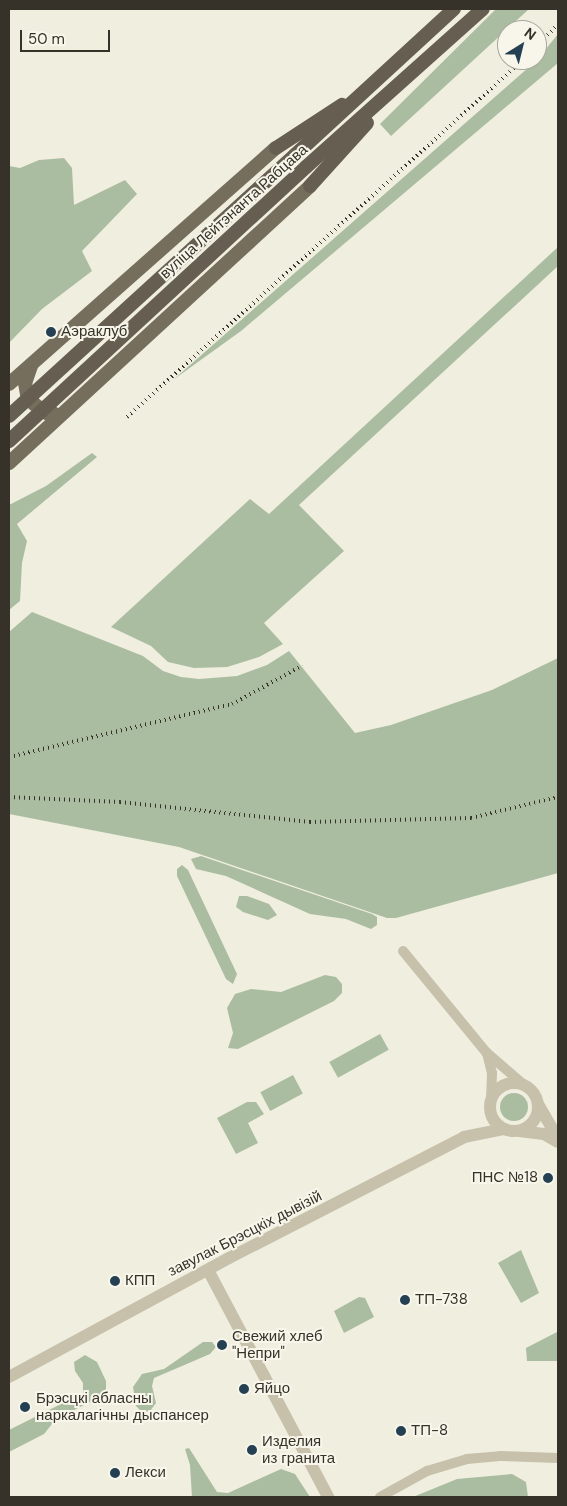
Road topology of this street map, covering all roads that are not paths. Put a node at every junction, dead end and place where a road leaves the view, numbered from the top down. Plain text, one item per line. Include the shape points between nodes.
1 (454, 9) edge
2 (483, 9) edge
3 (395, 90) junction
4 (362, 94) junction
5 (276, 148) joint
6 (310, 186) joint
7 (33, 364) junction
8 (9, 384) edge
9 (9, 409) edge
10 (70, 409) junction
11 (9, 416) edge
12 (9, 441) edge
13 (13, 460) edge
14 (403, 951) dead end
15 (486, 1052) junction
16 (523, 1084) junction
17 (490, 1100) junction
18 (538, 1104) junction
19 (511, 1130) junction
20 (470, 1134) junction
21 (558, 1138) edge
22 (558, 1142) edge
23 (208, 1270) junction
24 (9, 1378) edge
25 (558, 1458) edge
26 (328, 1497) edge
27 (380, 1497) edge

1 - 4 highway, вуліца Лейтэнанта Рабцава
2 - 3 highway, вуліца Лейтэнанта Рабцава
3 - 6 highway
3 - 12 highway, вуліца Лейтэнанта Рабцава, bridge via 306,167
4 - 5 highway via 316,119
4 - 11 highway, вуліца Лейтэнанта Рабцава, bridge
5 - 7 main road, вуліца Лейтэнанта Рабцава
6 - 10 main road
7 - 8 main road, вуліца Лейтэнанта Рабцава
7 - 10 main road via 25,383 34,404 47,413
9 - 13 main road via 21,422 25,436
10 - 13 main road
14 - 15 street
15 - 16 street
15 - 17 street via 492,1073
16 - 17 street via 505,1084
16 - 18 street via 534,1092
17 - 19 street via 491,1116
17 - 20 street, завулак Брэсцкіх дывізій
18 - 19 street via 533,1122
18 - 21 street
19 - 20 street, завулак Брэсцкіх дывізій
19 - 22 street, завулак Брэсцкіх дывізій via 544,1134
20 - 23 street, завулак Брэсцкіх дывізій
23 - 24 street, завулак Брэсцкіх дывізій
23 - 26 street
25 - 27 street via 500,1456 467,1459 427,1471

